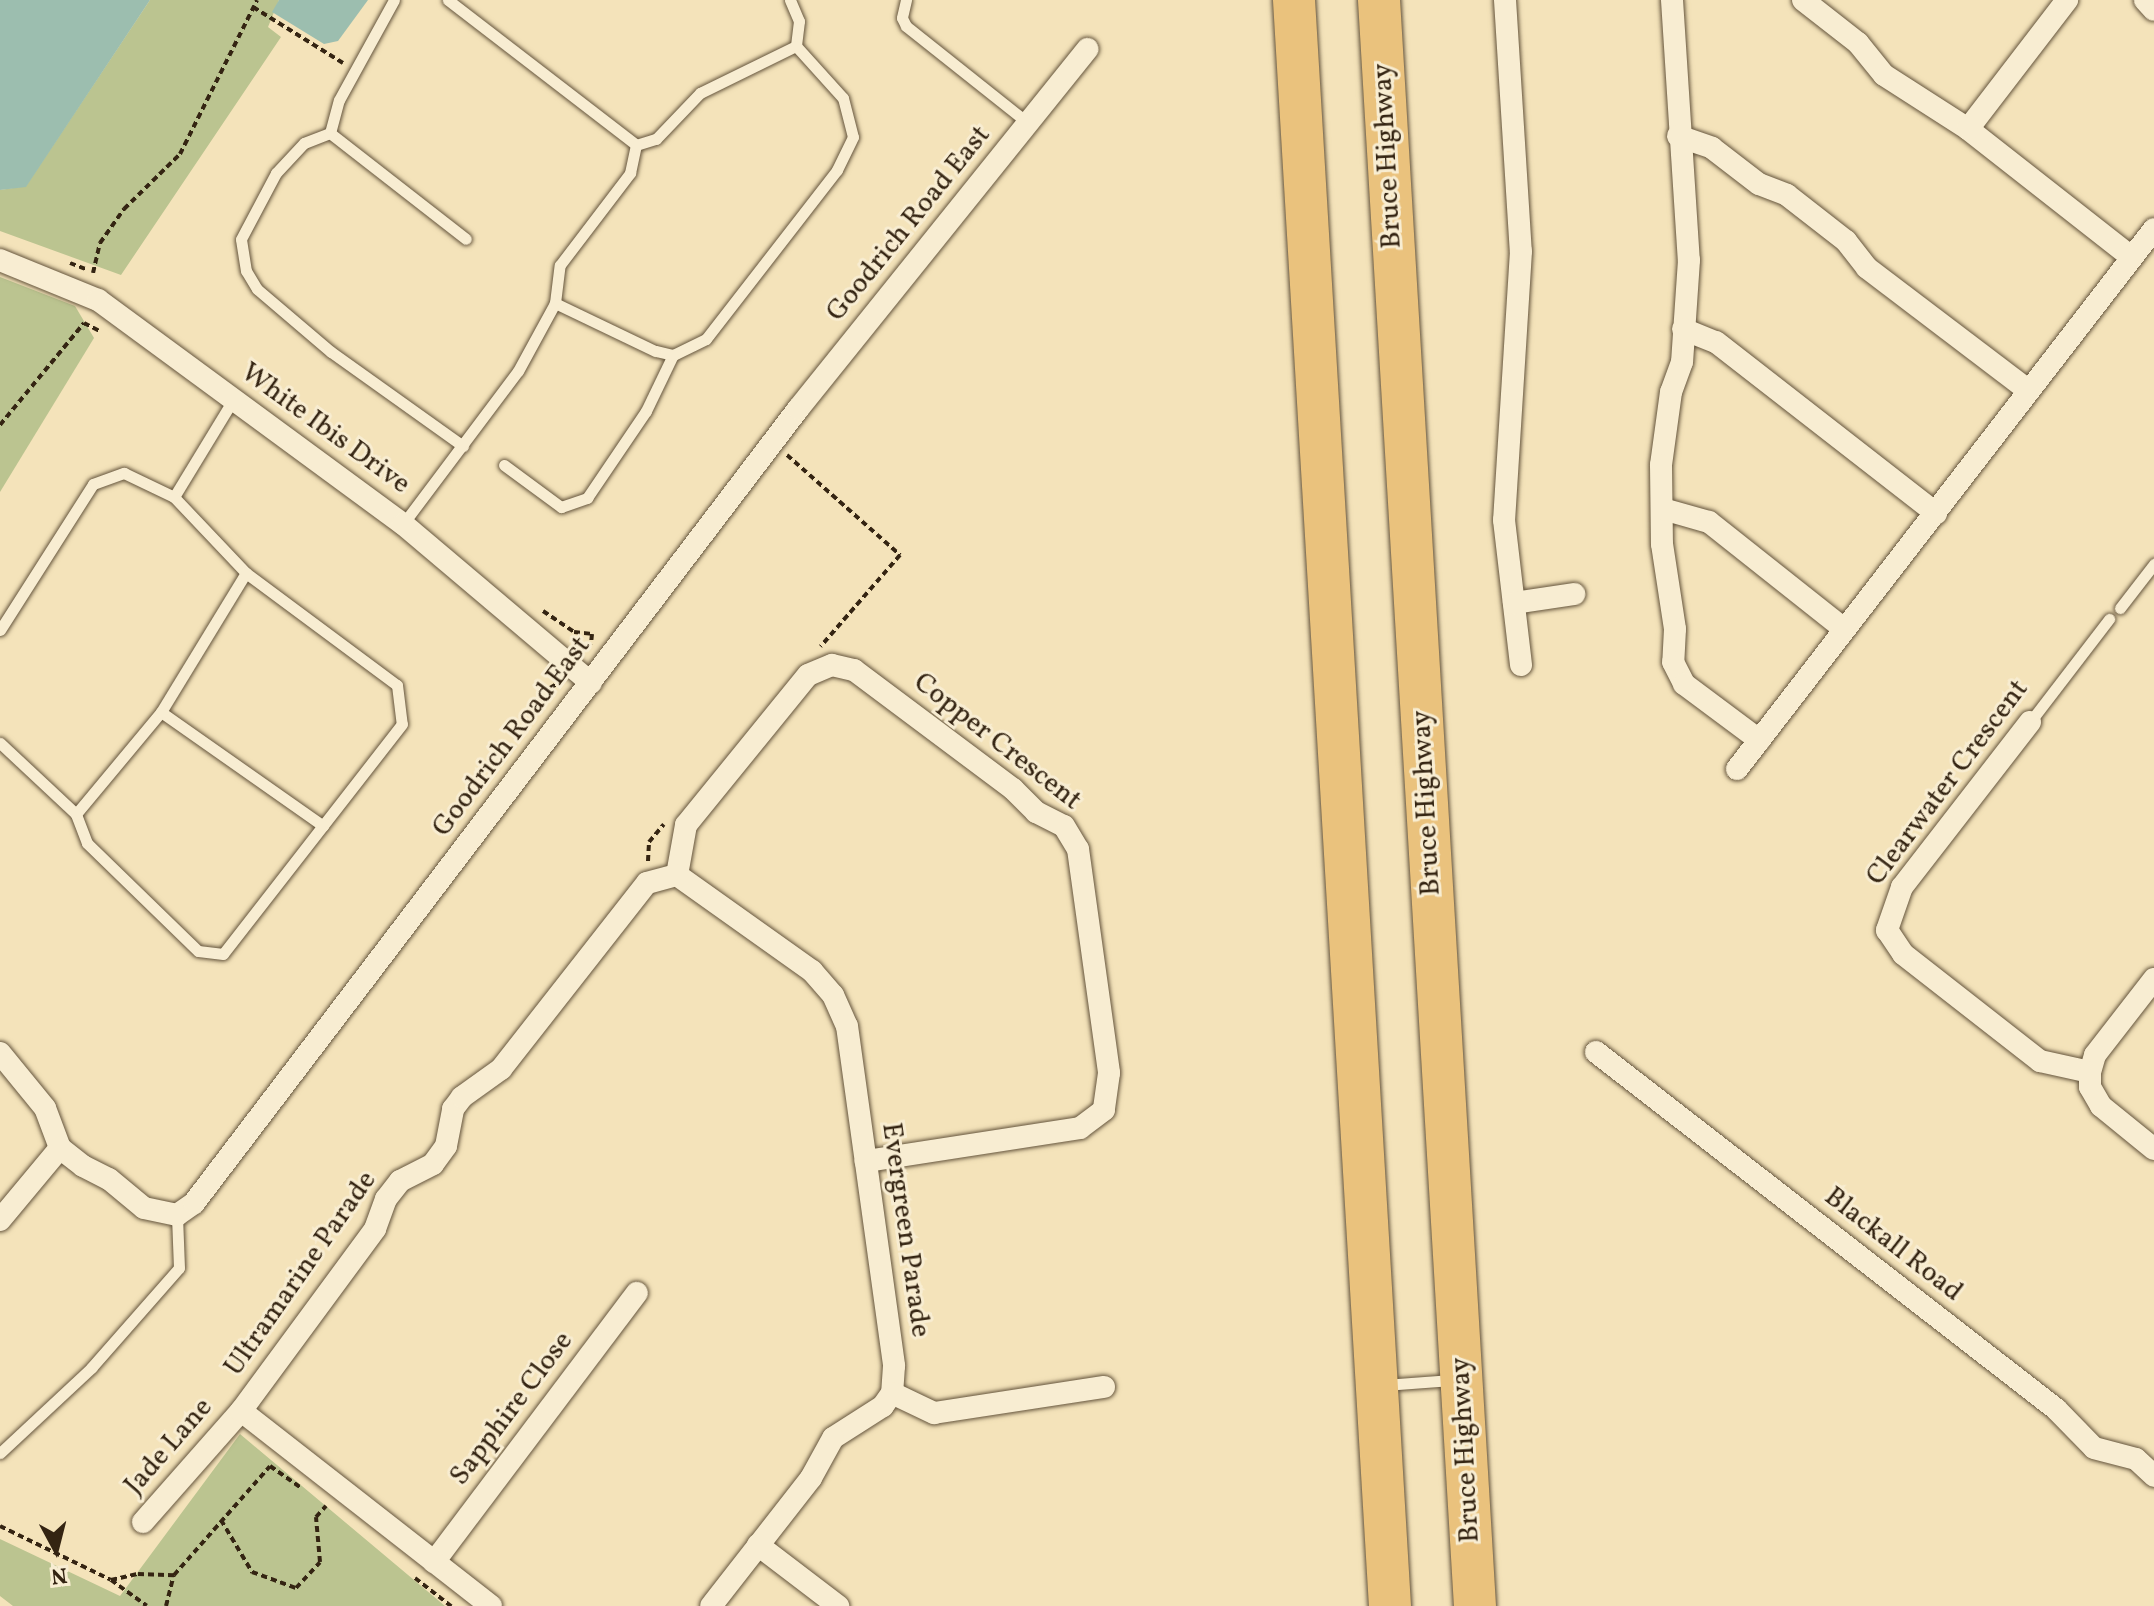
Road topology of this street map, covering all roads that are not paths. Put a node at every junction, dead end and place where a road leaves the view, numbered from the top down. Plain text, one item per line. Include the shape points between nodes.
1 (394, 0) edge
2 (448, 0) edge
3 (790, 0) edge
4 (906, 0) edge
5 (1294, 0) edge
6 (1379, 0) edge
7 (1505, 0) edge
8 (1672, 0) edge
9 (1803, 0) edge
10 (2067, 0) edge
11 (2145, 0) edge
12 (2154, 10) edge
13 (796, 46) junction
14 (1087, 49) dead end
15 (1028, 123) junction
16 (1968, 129) junction
17 (330, 133) junction
18 (1678, 136) junction
19 (636, 145) junction
20 (2154, 229) edge
21 (466, 239) dead end
22 (2131, 257) junction
23 (0, 260) edge
24 (555, 303) junction
25 (1683, 329) junction
26 (673, 355) junction
27 (2029, 391) junction
28 (233, 400) junction
29 (463, 446) junction
30 (504, 465) dead end
31 (174, 497) junction
32 (1663, 509) junction
33 (1936, 513) junction
34 (403, 524) junction
35 (2154, 564) edge
36 (246, 573) junction
37 (1574, 594) dead end
38 (1514, 603) junction
39 (2120, 608) dead end
40 (2109, 619) dead end
41 (1844, 629) junction
42 (0, 630) edge
43 (1521, 665) dead end
44 (591, 683) junction
45 (161, 712) junction
46 (2030, 722) joint
47 (1759, 740) junction
48 (0, 743) edge
49 (1737, 769) dead end
50 (76, 814) junction
51 (323, 826) junction
52 (677, 875) junction
53 (2154, 979) edge
54 (1596, 1052) dead end
55 (0, 1053) edge
56 (2090, 1072) junction
57 (60, 1148) junction
58 (2154, 1149) edge
59 (866, 1161) junction
60 (177, 1215) junction
61 (0, 1220) edge
62 (637, 1293) dead end
63 (1462, 1379) junction
64 (1377, 1385) junction
65 (1104, 1387) dead end
66 (892, 1393) junction
67 (241, 1411) junction
68 (0, 1453) edge
69 (2151, 1464) edge
70 (143, 1522) dead end
71 (758, 1545) junction
72 (434, 1562) junction
73 (491, 1606) edge
74 (711, 1606) edge
75 (838, 1606) edge
76 (1390, 1606) edge
77 (1475, 1606) edge

1 - 17 lane via 339,100
2 - 19 lane
3 - 13 lane via 799,21
4 - 15 lane via 906,26
5 - 64 highway
6 - 63 highway, Bruce Highway
7 - 38 street via 1521,251 1504,497
8 - 18 street
9 - 16 street via 1858,43 1884,75
10 - 16 street
11 - 12 street
13 - 19 lane via 700,93 656,139
13 - 26 lane via 843,98 853,137 837,170 706,339
14 - 15 street, Goodrich Road East
15 - 44 street, Goodrich Road East
16 - 22 street
17 - 21 lane
17 - 29 lane via 304,143 276,173 241,239 246,271 257,289 331,352
18 - 25 street via 1689,260
18 - 27 street via 1712,148 1759,184 1787,195 1846,241 1867,268
19 - 24 lane via 630,173 560,265
20 - 22 street
22 - 27 street
23 - 28 street, White Ibis Drive via 98,300
24 - 26 lane via 615,335
24 - 29 lane via 518,371
25 - 32 street via 1682,362 1664,432
25 - 33 street via 1716,342
26 - 30 lane via 646,411 587,498 561,507
27 - 33 street
28 - 31 lane
28 - 34 street, White Ibis Drive
29 - 34 lane
31 - 36 lane
31 - 42 lane via 124,473 93,484
32 - 41 street via 1709,522
32 - 47 street via 1675,669 1684,684
33 - 41 street
34 - 44 street, White Ibis Drive
35 - 39 lane
36 - 45 lane
36 - 51 lane via 397,685 402,724
37 - 38 street
38 - 43 street
40 - 46 lane, Clearwater Crescent
41 - 47 street
44 - 60 street, Goodrich Road East via 194,1203
45 - 50 lane
45 - 51 lane
46 - 56 street, Clearwater Crescent via 1902,887 1887,930 1903,954 2040,1061
47 - 49 street
48 - 50 lane
50 - 51 lane via 87,843 198,951 223,954
52 - 59 street, Evergreen Parade via 812,971 833,995 847,1026
52 - 59 street, Copper Crescent via 686,825 808,675 832,665 854,670 1036,812 1064,826 1078,849 1109,1073 1104,1110 1080,1128
52 - 67 street, Ultramarine Parade via 647,883 501,1069 462,1097 453,1109 446,1146 433,1164 400,1181 386,1199 375,1229
53 - 56 street via 2095,1055
54 - 69 street, Blackall Road via 2056,1409 2094,1448
55 - 57 street via 45,1108
56 - 58 street via 2094,1098
57 - 60 street via 144,1208
57 - 61 street
59 - 66 street, Evergreen Parade via 894,1366
60 - 68 lane via 179,1268 91,1368
62 - 72 street, Sapphire Close
63 - 64 lane
63 - 77 highway, Bruce Highway
64 - 76 highway
65 - 66 street via 934,1413
66 - 71 street via 883,1406 833,1438 811,1478
67 - 70 street, Jade Lane
67 - 72 street, Ultramarine Parade
71 - 74 street
71 - 75 street
72 - 73 street, Ultramarine Parade

